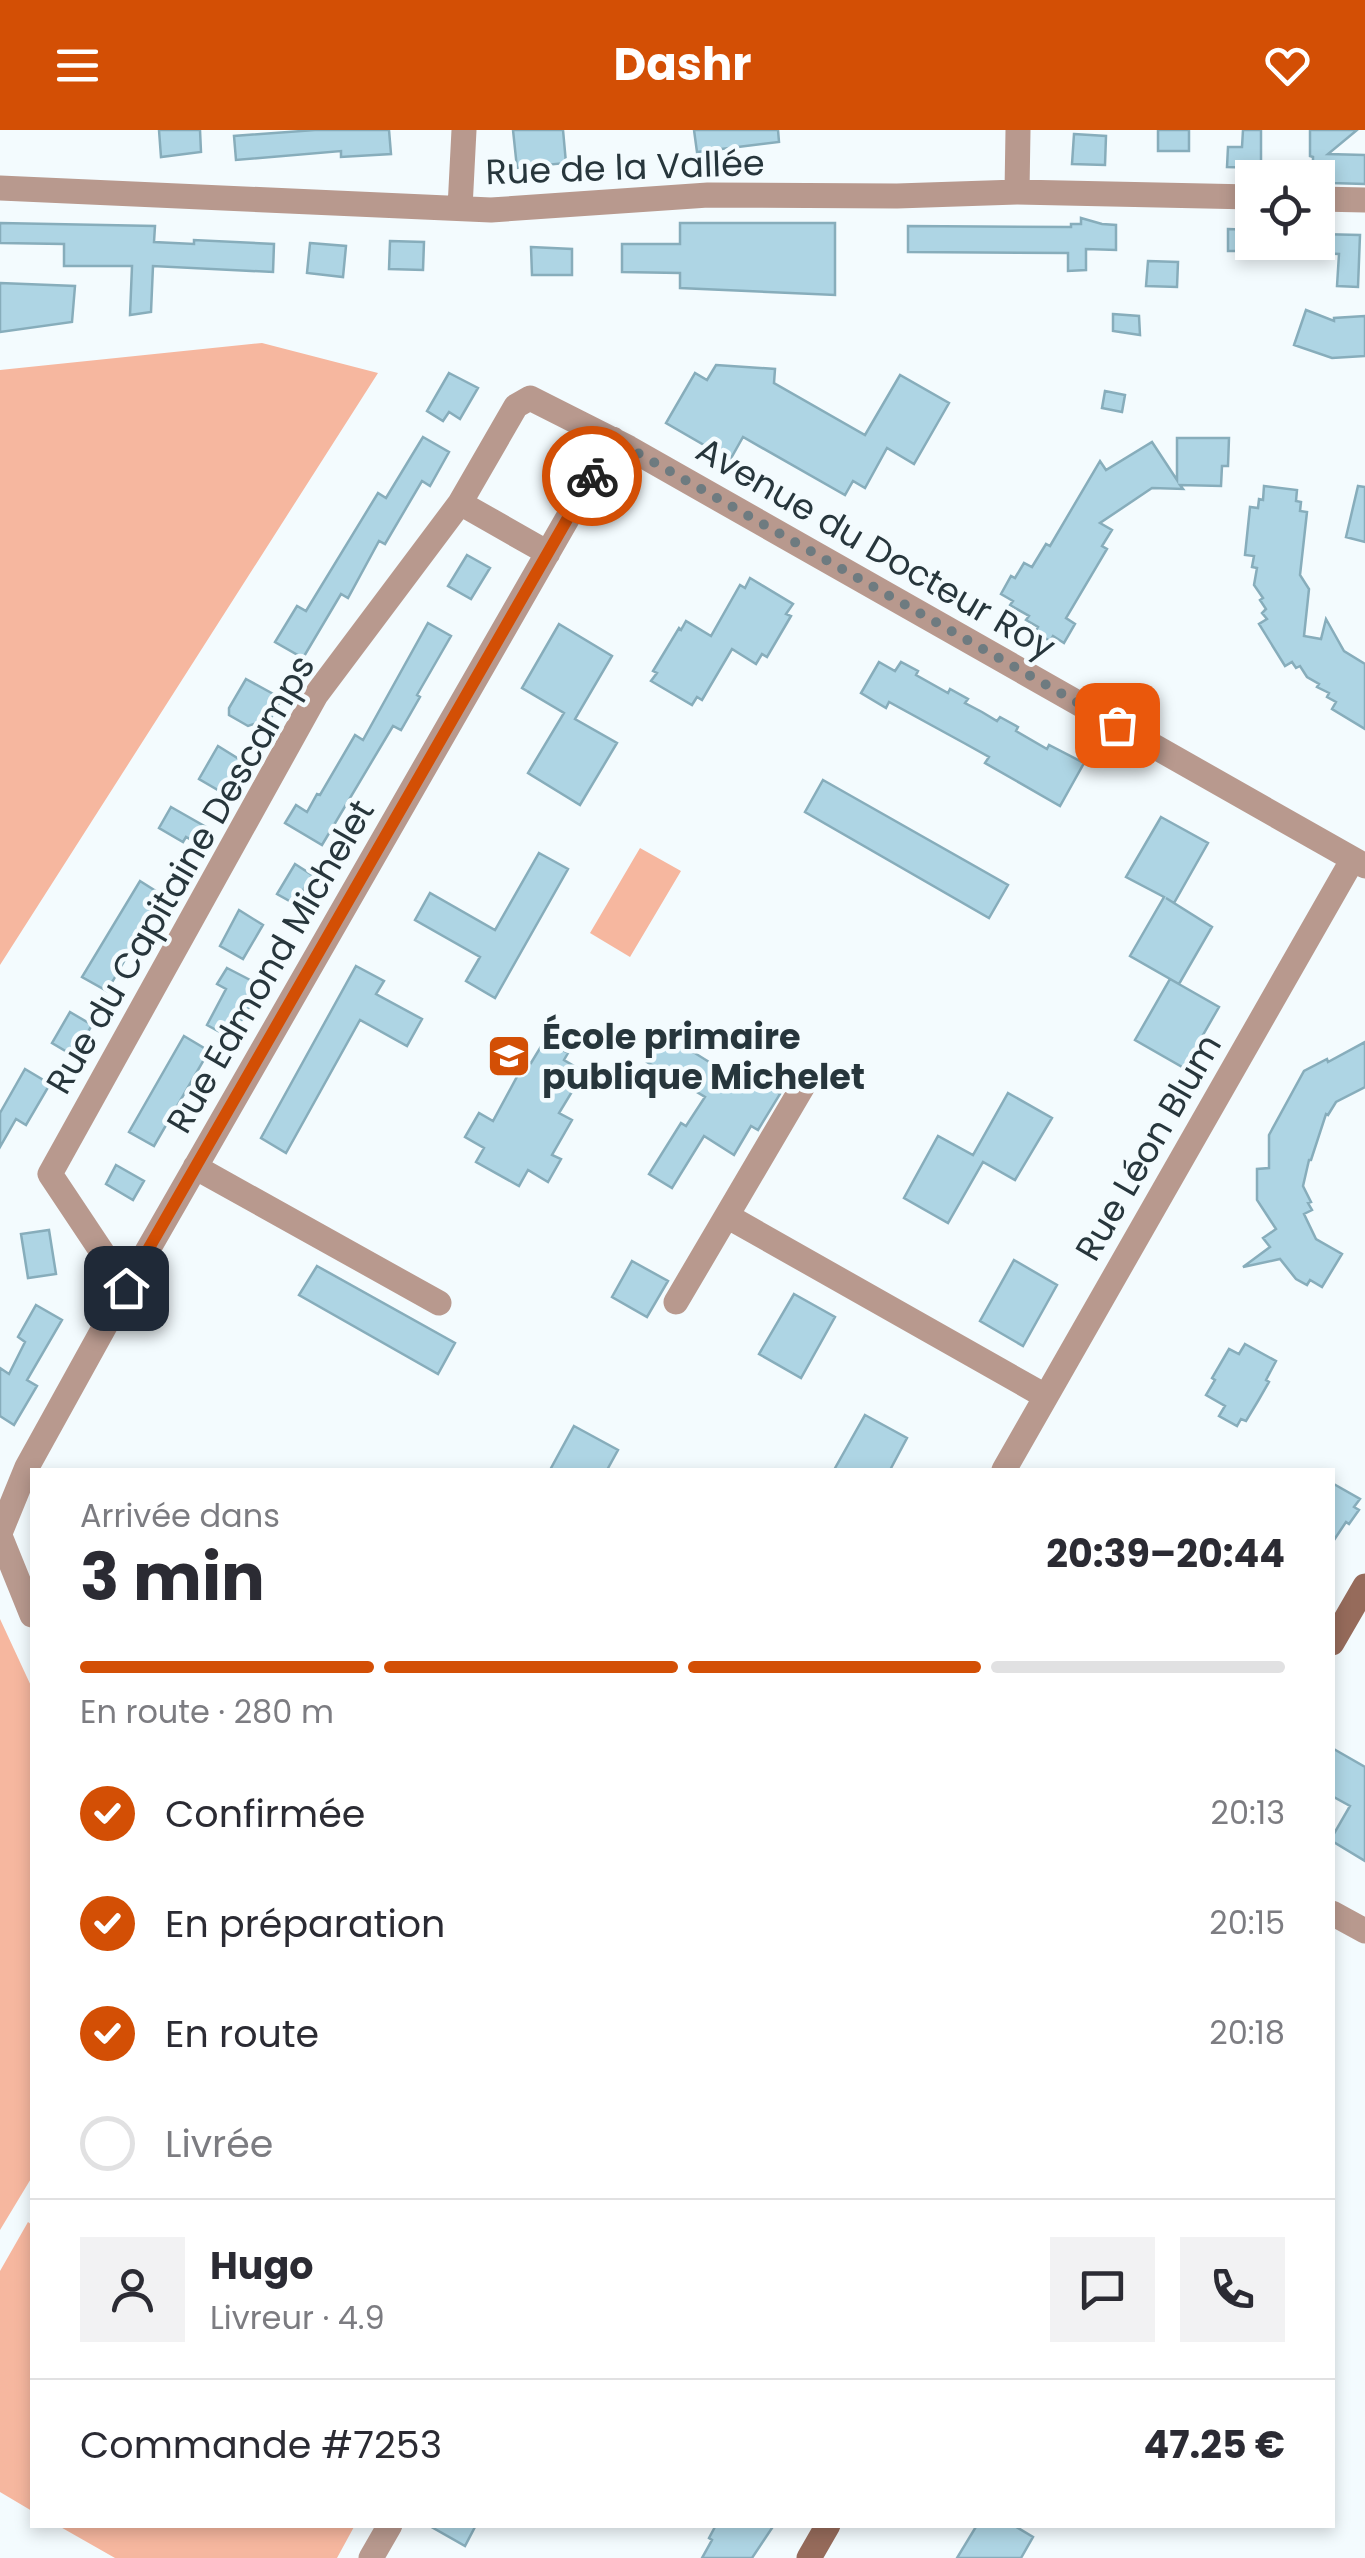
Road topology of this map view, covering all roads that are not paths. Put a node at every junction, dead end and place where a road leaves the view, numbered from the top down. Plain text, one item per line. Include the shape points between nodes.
1 (464, 130) edge
2 (1018, 130) edge
3 (0, 188) edge
4 (1017, 192) junction
5 (1235, 197) edge
6 (1335, 199) edge
7 (1365, 200) edge
8 (460, 208) junction
9 (613, 439) junction
10 (460, 503) junction
11 (548, 554) junction
12 (1359, 862) edge
13 (806, 1081) dead end
14 (195, 1167) junction
15 (727, 1216) junction
16 (126, 1288) junction
17 (676, 1302) dead end
18 (439, 1303) dead end
19 (1045, 1396) junction
20 (1005, 1468) edge
21 (0, 1534) edge
22 (1363, 1595) edge
23 (30, 1610) edge
24 (1335, 1638) edge
25 (1335, 1914) edge
26 (1365, 1931) edge
27 (388, 2528) edge
28 (826, 2528) edge
29 (371, 2558) edge
30 (809, 2558) edge

1 - 8 street
2 - 4 street
3 - 8 street, Rue de la Vallée
4 - 5 street, Rue de la Vallée
4 - 8 street, Rue de la Vallée via 708,195
6 - 7 street
9 - 10 street, Rue du Capitaine Descamps via 530,398 516,406
9 - 11 street, Rue Edmond Michelet
9 - 12 street, Avenue du Docteur Roy
10 - 11 street
10 - 16 street, Rue du Capitaine Descamps via 316,695 50,1174
11 - 14 street, Rue Edmond Michelet
12 - 19 street, Rue Léon Blum
13 - 15 street
14 - 16 street, Rue Edmond Michelet
14 - 18 street
15 - 17 street
15 - 19 street
16 - 21 street, Rue Edmond Michelet via 26,1467
19 - 20 street, Rue Léon Blum
21 - 23 street
22 - 24 street
25 - 26 street
27 - 29 street
28 - 30 street

